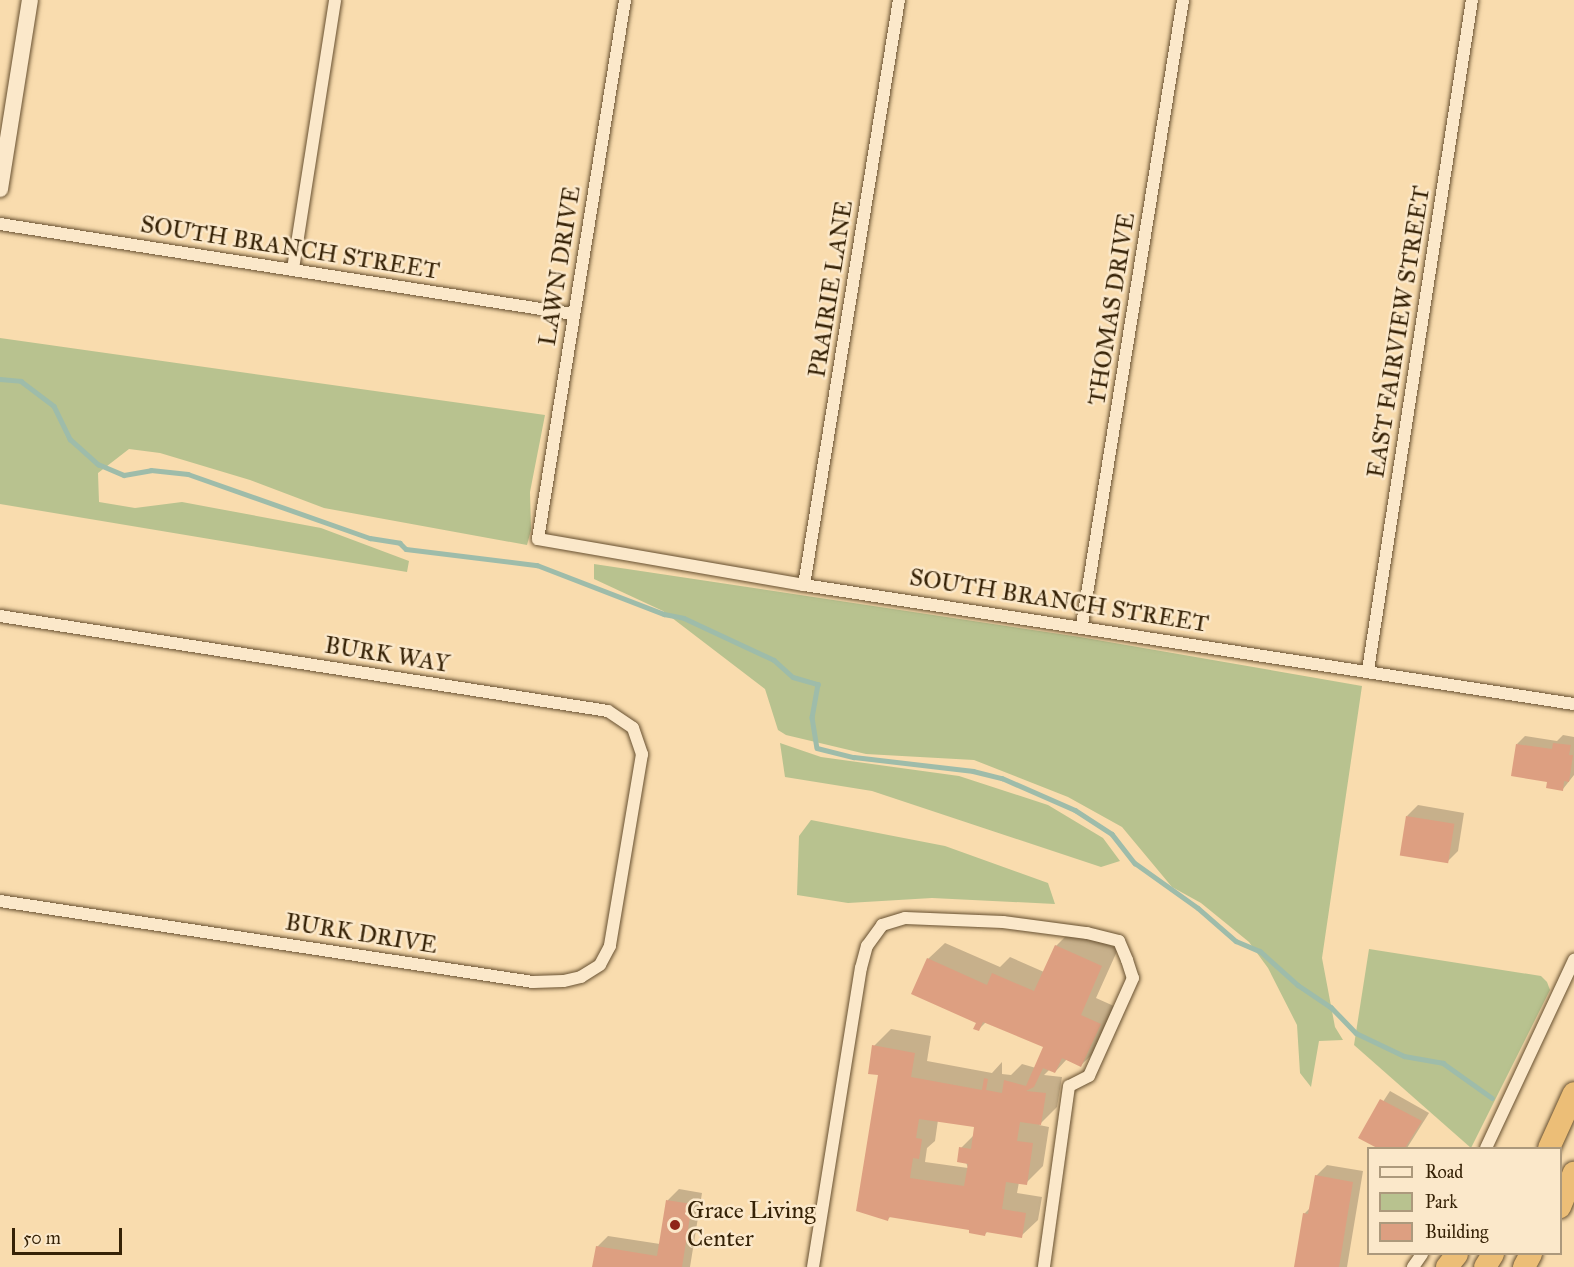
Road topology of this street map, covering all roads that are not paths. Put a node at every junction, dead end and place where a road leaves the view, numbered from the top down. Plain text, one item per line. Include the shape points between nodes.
1 (30, 0) edge
2 (335, 0) edge
3 (625, 0) edge
4 (899, 0) edge
5 (1183, 0) edge
6 (1472, 0) edge
7 (0, 189) edge
8 (0, 224) edge
9 (293, 270) junction
10 (573, 314) junction
11 (538, 539) joint
12 (804, 585) junction
13 (0, 616) edge
14 (1082, 625) junction
15 (1368, 670) junction
16 (1574, 704) edge
17 (628, 856) joint
18 (0, 901) edge
19 (1574, 960) edge
20 (1574, 1093) edge
21 (1487, 1147) edge
22 (1549, 1147) edge
23 (1574, 1173) edge
24 (1562, 1194) edge
25 (1562, 1201) edge
26 (1456, 1255) edge
27 (813, 1267) edge
28 (1044, 1267) edge
29 (1447, 1267) edge

1 - 7 main road
2 - 9 street
3 - 10 street, LAWN DRIVE
4 - 12 street, PRAIRIE LANE
5 - 14 street, THOMAS DRIVE
6 - 15 street, EAST FAIRVIEW STREET
8 - 9 street, SOUTH BRANCH STREET
9 - 10 street, SOUTH BRANCH STREET
10 - 11 street, LAWN DRIVE
11 - 12 street, SOUTH BRANCH STREET
12 - 14 street, SOUTH BRANCH STREET
13 - 17 street, BURK WAY via 608,711 633,728 642,754
14 - 15 street, SOUTH BRANCH STREET
15 - 16 street, SOUTH BRANCH STREET
17 - 18 street, BURK DRIVE via 610,946 600,965 581,977 564,981 533,982
19 - 21 street via 1538,1045
20 - 22 highway
23 - 24 highway
23 - 25 highway
26 - 29 highway
27 - 28 street via 867,946 882,925 905,918 1003,922 1119,941 1133,978 1089,1076 1069,1086

